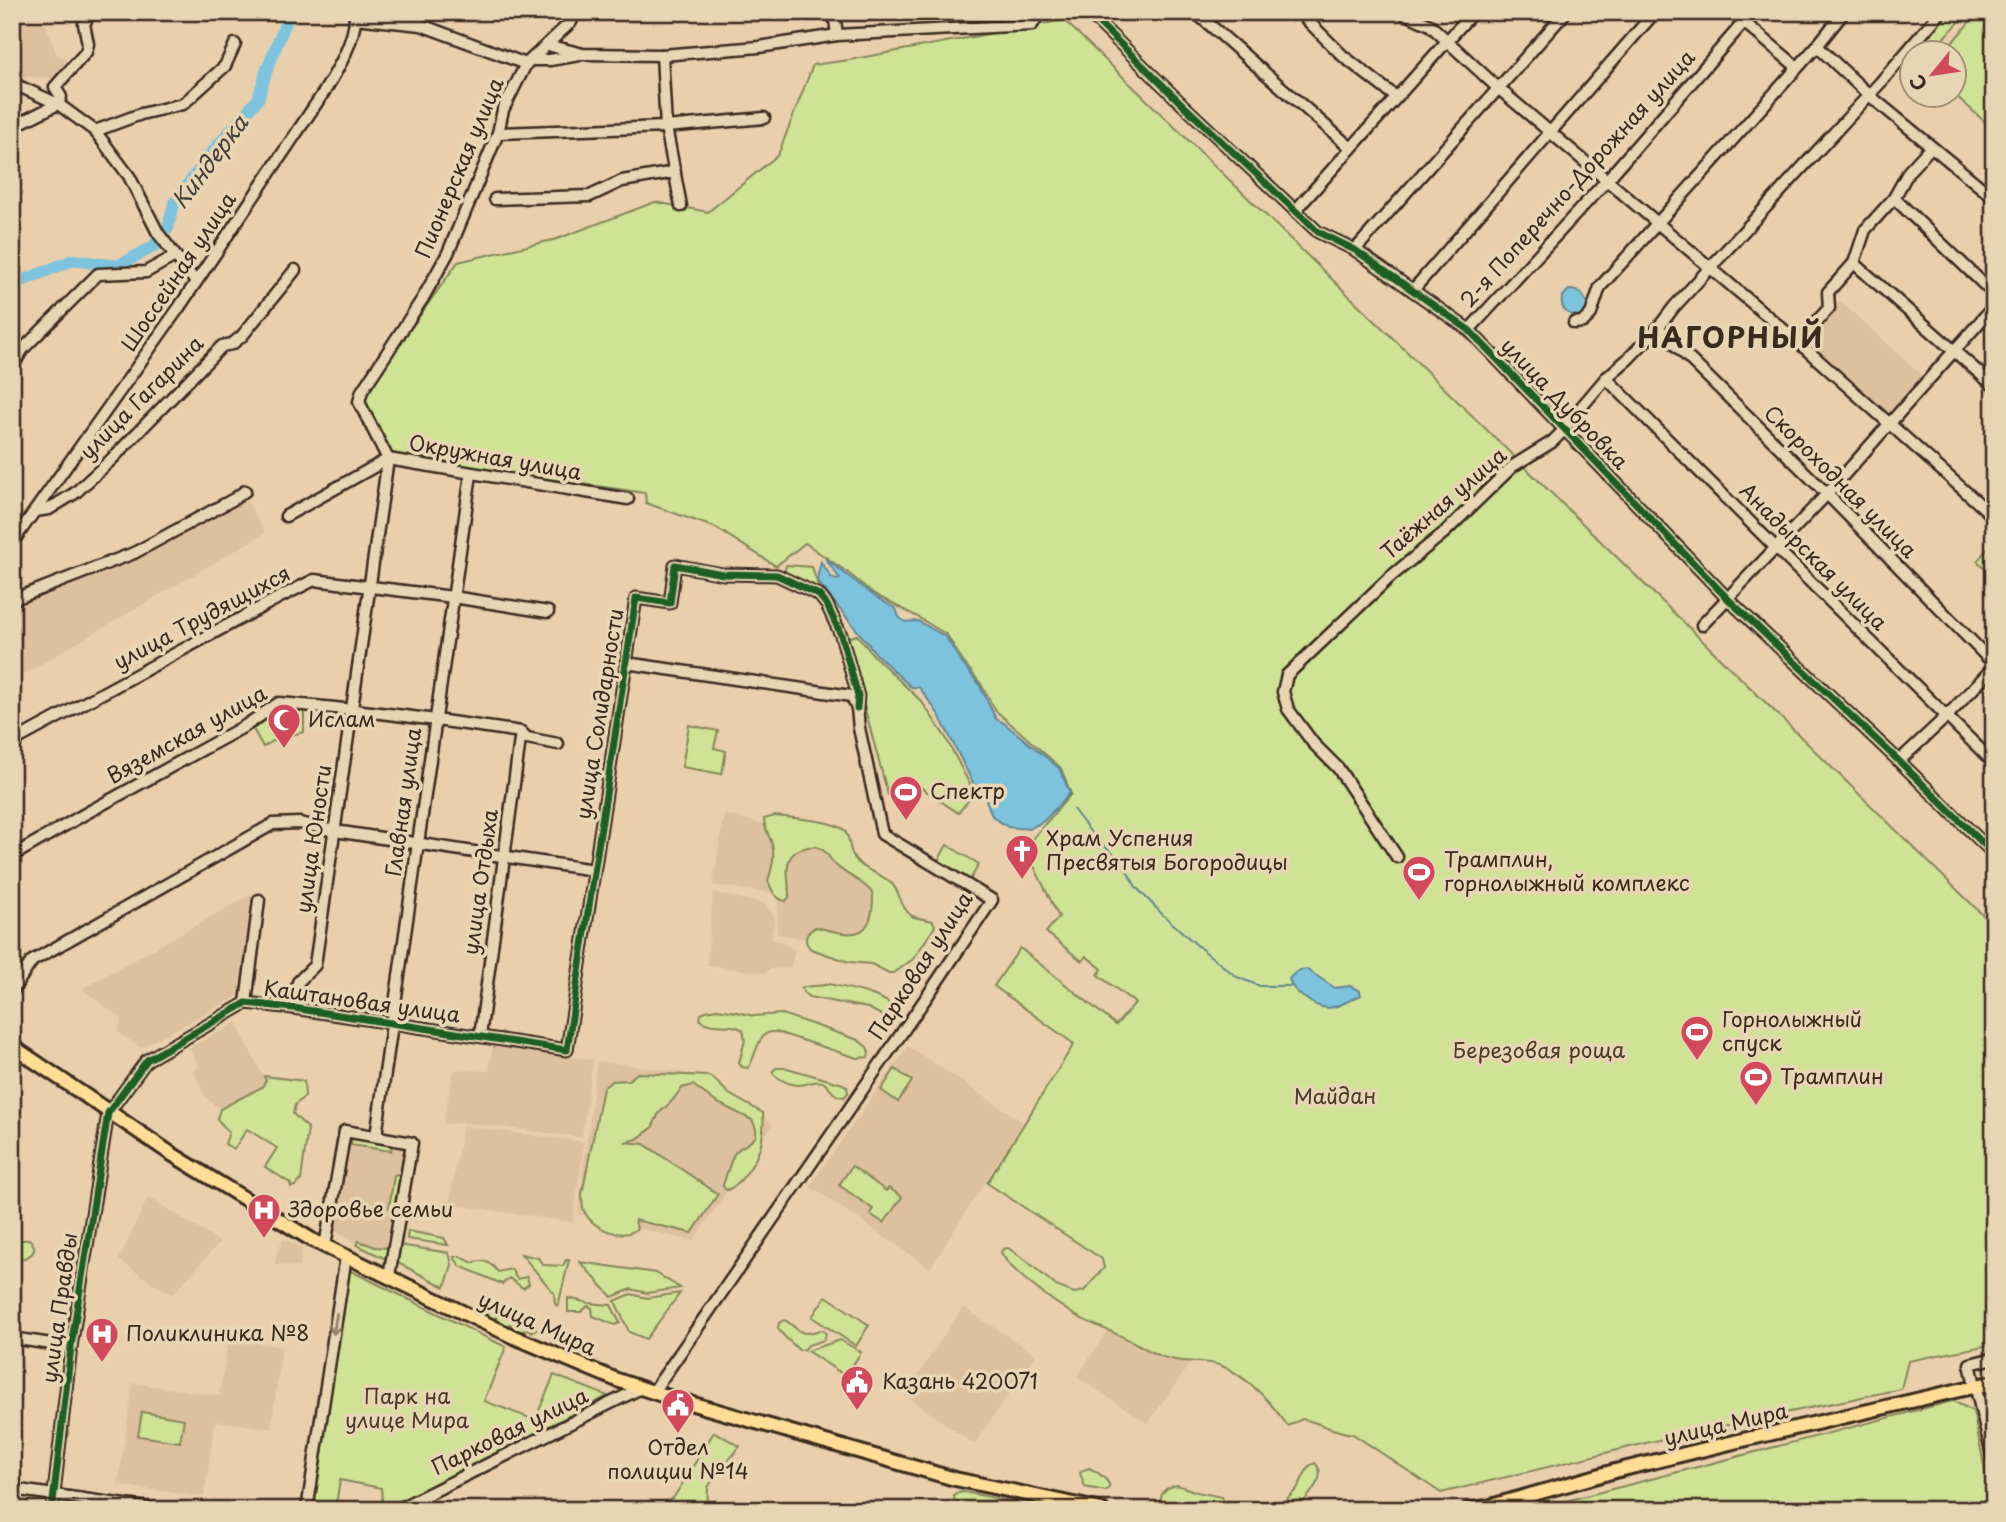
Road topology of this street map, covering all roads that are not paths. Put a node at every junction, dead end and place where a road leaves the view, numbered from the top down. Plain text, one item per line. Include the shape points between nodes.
1 (95, 12) edge
2 (576, 12) edge
3 (834, 12) edge
4 (1040, 12) edge
5 (1082, 12) edge
6 (1195, 12) edge
7 (1299, 12) edge
8 (1401, 12) edge
9 (1473, 12) edge
10 (1566, 12) edge
11 (1655, 12) edge
12 (1732, 12) edge
13 (1844, 12) edge
14 (1941, 12) edge
15 (355, 15) edge
16 (1744, 23) junction
17 (837, 35) junction
18 (1447, 42) junction
19 (235, 44) dead end
20 (547, 45) junction
21 (1817, 46) junction
22 (583, 54) junction
23 (662, 55) junction
24 (529, 62) junction
25 (1797, 67) junction
26 (12, 83) edge
27 (1498, 88) junction
28 (1869, 94) junction
29 (1396, 97) junction
30 (58, 104) junction
31 (764, 118) dead end
32 (12, 127) edge
33 (666, 127) junction
34 (95, 131) junction
35 (1550, 131) junction
36 (498, 133) junction
37 (1931, 147) junction
38 (1351, 148) junction
39 (675, 172) junction
40 (1606, 180) junction
41 (1894, 198) junction
42 (1994, 198) edge
43 (495, 199) dead end
44 (681, 206) dead end
45 (1295, 211) junction
46 (1658, 224) junction
47 (1355, 250) junction
48 (175, 256) junction
49 (1854, 262) junction
50 (1710, 268) junction
51 (295, 270) dead end
52 (195, 281) junction
53 (1413, 290) junction
54 (1994, 294) edge
55 (1994, 306) edge
56 (1574, 323) dead end
57 (1658, 328) junction
58 (1469, 330) junction
59 (1798, 342) junction
60 (1955, 352) junction
61 (12, 367) edge
62 (1606, 378) junction
63 (1994, 386) edge
64 (1888, 424) junction
65 (1565, 429) junction
66 (388, 459) junction
67 (471, 474) junction
68 (245, 491) dead end
69 (48, 493) junction
70 (1826, 494) junction
71 (628, 499) dead end
72 (64, 501) junction
73 (35, 511) junction
74 (286, 516) dead end
75 (1994, 517) edge
76 (12, 543) edge
77 (1775, 547) junction
78 (370, 587) junction
79 (453, 597) junction
80 (1727, 598) junction
81 (12, 600) edge
82 (548, 612) dead end
83 (1702, 625) dead end
84 (626, 663) junction
85 (1994, 666) edge
86 (857, 708) junction
87 (353, 709) junction
88 (1946, 717) junction
89 (435, 719) junction
90 (521, 732) junction
91 (12, 742) edge
92 (558, 744) dead end
93 (1899, 761) junction
94 (1994, 762) edge
95 (335, 831) junction
96 (417, 842) junction
97 (1994, 854) edge
98 (12, 856) edge
99 (504, 857) junction
100 (1397, 857) dead end
101 (594, 870) junction
102 (259, 900) dead end
103 (12, 991) edge
104 (247, 1003) junction
105 (293, 1008) junction
106 (393, 1024) junction
107 (480, 1036) junction
108 (12, 1045) edge
109 (567, 1050) joint
110 (108, 1113) junction
111 (376, 1136) junction
112 (325, 1246) junction
113 (346, 1256) junction
114 (389, 1276) junction
115 (12, 1338) edge
116 (71, 1347) junction
117 (1994, 1357) edge
118 (1994, 1382) edge
119 (1976, 1387) junction
120 (647, 1390) junction
121 (1994, 1463) edge
122 (12, 1489) edge
123 (54, 1494) junction
124 (52, 1510) edge
125 (161, 1510) edge
126 (307, 1510) edge
127 (396, 1510) edge
128 (1102, 1510) edge
129 (1468, 1510) edge

1 - 30 street via 84,24 86,51 55,87 61,97
2 - 20 street, Пионерская улица
3 - 17 street
4 - 17 street via 1032,24
5 - 45 street, улица Дубровка via 1104,27
6 - 38 street
7 - 29 street via 1343,56
8 - 18 street via 1430,25
9 - 18 street
10 - 27 street
11 - 35 street
12 - 16 street
13 - 21 street
14 - 28 street, Таёжная улица
15 - 24 street via 421,24
15 - 52 street, Шоссейная улица via 348,45 330,82
16 - 25 street
16 - 40 street, 2-я Поперечно-Дорожная улица
17 - 23 street
18 - 27 street
18 - 29 street
19 - 34 street via 225,66 183,104
20 - 22 street
20 - 24 street, Пионерская улица
21 - 25 street
21 - 28 street
22 - 23 street
22 - 24 street
23 - 33 street
24 - 36 street, Пионерская улица via 503,110
25 - 46 street
26 - 30 street
27 - 35 street
27 - 47 street
28 - 37 street
28 - 50 street, Таёжная улица
29 - 38 street
30 - 32 street
30 - 34 street
31 - 33 street
33 - 36 street
33 - 39 street
34 - 48 street via 129,176
35 - 40 street
35 - 53 street
36 - 66 street, Пионерская улица via 448,253 362,391 359,402
37 - 41 street via 1909,171
37 - 42 street
38 - 45 street
39 - 43 street via 622,181 590,197
39 - 44 street
40 - 46 street
40 - 58 street, 2-я Поперечно-Дорожная улица
41 - 49 street via 1865,230
41 - 54 street
45 - 47 street, улица Дубровка via 1318,232
46 - 50 street
46 - 56 street via 1600,287 1591,314
47 - 53 street, улица Дубровка
48 - 52 street
48 - 61 street via 146,272 98,274 23,349
49 - 59 street via 1828,292 1829,308
49 - 60 street
50 - 57 street, Таёжная улица
50 - 59 street
51 - 72 street, улица Гагарина via 242,336 222,345 111,460
52 - 69 street, Шоссейная улица
53 - 58 street, улица Дубровка
55 - 60 street
57 - 62 street, Таёжная улица
57 - 70 street, Скороходная улица
58 - 65 street, улица Дубровка
59 - 64 street
60 - 63 street
60 - 64 street
62 - 65 street, Таёжная улица
62 - 77 street, Анадырская улица
64 - 70 street
64 - 75 street
65 - 80 street, улица Дубровка
65 - 100 street, Таёжная улица via 1513,466 1287,675 1283,692 1288,709 1338,768
66 - 67 street, Окружная улица
66 - 74 street, Окружная улица
66 - 78 street, улица Юности
67 - 71 street, Окружная улица
67 - 79 street, Главная улица
68 - 81 street via 134,552
69 - 72 street
69 - 73 street, Шоссейная улица
70 - 77 street
70 - 85 street, Скороходная улица
72 - 73 street, улица Гагарина
73 - 76 street, Шоссейная улица
77 - 80 street
77 - 88 street, Анадырская улица
78 - 79 street, улица Трудящихся
78 - 87 street, улица Юности
78 - 91 street, улица Трудящихся via 314,580
79 - 82 street, улица Трудящихся
79 - 89 street, Главная улица
80 - 83 street
80 - 93 street, улица Дубровка
84 - 86 street via 847,694
84 - 86 street, улица Солидарности via 636,598 670,603 675,565 723,574 777,575 819,595 827,605 841,635 858,696
84 - 101 street, улица Солидарности
85 - 88 street
86 - 120 street, Парковая улица via 882,834 992,900
87 - 89 street, Вяземская улица
87 - 95 street, улица Юности
87 - 98 street, Вяземская улица via 279,703 246,726
88 - 93 street
88 - 94 street, Анадырская улица
89 - 90 street, Вяземская улица
89 - 96 street, Главная улица
90 - 92 street, Вяземская улица via 527,738
90 - 99 street, улица Отдыха
93 - 97 street, улица Дубровка
95 - 96 street
95 - 103 street via 300,823 273,824 32,961
95 - 105 street, улица Юности via 315,965 298,982
96 - 99 street
96 - 106 street, Главная улица
99 - 101 street
99 - 107 street, улица Отдыха
101 - 109 street, улица Солидарности
102 - 104 street
104 - 105 street, Каштановая улица
104 - 110 street, Каштановая улица via 147,1060
105 - 106 street, Каштановая улица
106 - 107 street, Каштановая улица
106 - 111 street, Главная улица
107 - 109 street, Каштановая улица
108 - 110 main road, улица Мира
110 - 112 main road, улица Мира
110 - 116 street, улица Правды
111 - 112 street via 345,1131
111 - 114 street via 412,1143
112 - 113 main road, улица Мира
113 - 114 main road, улица Мира
113 -> 126 street
114 - 120 main road, улица Мира via 514,1337
115 - 116 street
116 - 123 street, улица Правды
117 - 119 street via 1970,1364
118 - 119 main road, улица Мира
119 - 121 street
119 - 129 main road, улица Мира
120 - 127 street, Парковая улица
120 - 128 main road, улица Мира via 955,1479
122 - 123 street
123 - 124 street, улица Правды
123 - 125 street

